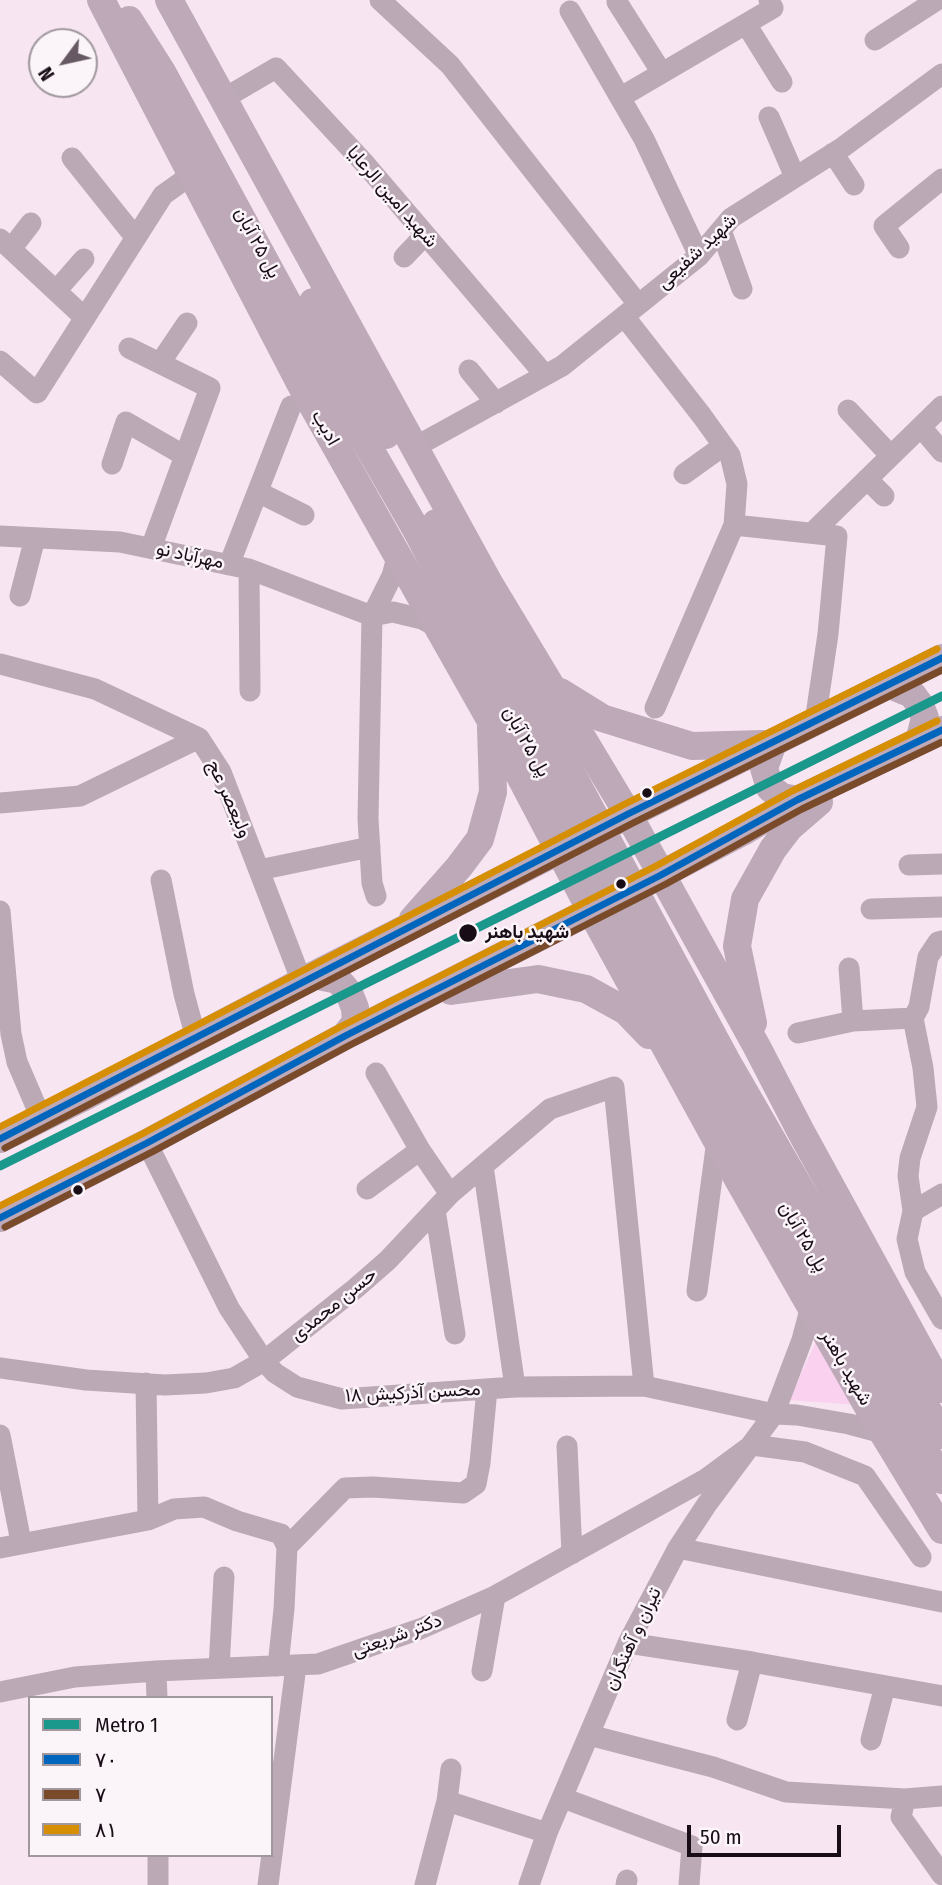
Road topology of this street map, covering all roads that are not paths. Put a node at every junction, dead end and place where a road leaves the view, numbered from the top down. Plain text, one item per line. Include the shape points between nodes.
1 (101, 0) edge
2 (117, 0) edge
3 (155, 0) edge
4 (169, 0) edge
5 (937, 0) edge
6 (617, 2) dead end
7 (394, 4) edge
8 (771, 4) edge
9 (570, 11) dead end
10 (746, 24) junction
11 (874, 40) dead end
12 (662, 73) junction
13 (942, 74) edge
14 (782, 82) dead end
15 (621, 97) junction
16 (223, 99) junction
17 (769, 117) dead end
18 (833, 153) junction
19 (72, 158) dead end
20 (191, 175) junction
21 (795, 177) junction
22 (942, 179) edge
23 (854, 184) dead end
24 (31, 223) dead end
25 (721, 230) junction
26 (425, 235) junction
27 (135, 237) junction
28 (6, 244) edge
29 (899, 248) dead end
30 (699, 256) junction
31 (404, 257) dead end
32 (84, 259) dead end
33 (742, 289) dead end
34 (56, 291) junction
35 (631, 310) junction
36 (85, 318) junction
37 (187, 323) dead end
38 (129, 348) dead end
39 (0, 361) edge
40 (160, 363) junction
41 (469, 370) dead end
42 (545, 375) junction
43 (496, 402) junction
44 (291, 406) dead end
45 (942, 406) edge
46 (848, 410) dead end
47 (920, 427) junction
48 (723, 446) junction
49 (415, 447) junction
50 (942, 452) edge
51 (890, 455) junction
52 (185, 456) junction
53 (112, 464) dead end
54 (684, 474) dead end
55 (867, 479) junction
56 (258, 492) junction
57 (884, 496) dead end
58 (304, 515) dead end
59 (734, 525) junction
60 (813, 533) junction
61 (0, 536) edge
62 (35, 538) junction
63 (151, 548) junction
64 (398, 554) junction
65 (239, 567) junction
66 (489, 583) junction
67 (20, 596) dead end
68 (372, 616) junction
69 (437, 627) junction
70 (942, 658) edge
71 (0, 664) edge
72 (552, 685) junction
73 (890, 685) junction
74 (250, 691) dead end
75 (655, 708) dead end
76 (491, 721) junction
77 (816, 722) junction
78 (931, 736) edge
79 (199, 738) junction
80 (773, 743) junction
81 (852, 773) junction
82 (797, 800) junction
83 (0, 803) edge
84 (628, 814) junction
85 (370, 847) junction
86 (560, 851) junction
87 (942, 864) edge
88 (909, 865) dead end
89 (258, 870) junction
90 (661, 875) junction
91 (161, 880) dead end
92 (376, 896) dead end
93 (942, 908) edge
94 (871, 909) dead end
95 (0, 911) edge
96 (591, 911) junction
97 (400, 932) junction
98 (942, 941) edge
99 (849, 968) dead end
100 (308, 978) junction
101 (431, 993) junction
102 (913, 1018) junction
103 (853, 1021) junction
104 (798, 1033) dead end
105 (345, 1037) junction
106 (196, 1038) junction
107 (757, 1047) junction
108 (674, 1062) junction
109 (8, 1065) edge
110 (376, 1073) dead end
111 (41, 1118) junction
112 (800, 1130) junction
113 (0, 1139) edge
114 (717, 1140) junction
115 (147, 1143) junction
116 (421, 1150) junction
117 (483, 1166) junction
118 (739, 1181) junction
119 (367, 1189) dead end
120 (450, 1194) junction
121 (942, 1194) edge
122 (435, 1210) junction
123 (913, 1211) junction
124 (0, 1218) edge
125 (697, 1291) dead end
126 (811, 1306) junction
127 (942, 1319) edge
128 (455, 1335) dead end
129 (264, 1361) junction
130 (0, 1368) edge
131 (146, 1383) junction
132 (644, 1386) junction
133 (515, 1387) junction
134 (487, 1389) junction
135 (942, 1389) edge
136 (774, 1414) junction
137 (883, 1433) junction
138 (0, 1435) edge
139 (942, 1435) edge
140 (751, 1445) junction
141 (567, 1446) dead end
142 (942, 1480) edge
143 (148, 1520) junction
144 (942, 1530) edge
145 (284, 1540) junction
146 (21, 1542) junction
147 (0, 1548) edge
148 (678, 1548) junction
149 (572, 1554) junction
150 (921, 1557) dead end
151 (224, 1577) dead end
152 (495, 1596) junction
153 (942, 1602) edge
154 (628, 1643) junction
155 (752, 1662) junction
156 (287, 1666) junction
157 (219, 1668) junction
158 (156, 1671) junction
159 (482, 1671) dead end
160 (885, 1686) junction
161 (0, 1692) edge
162 (157, 1696) edge
163 (942, 1696) edge
164 (737, 1720) dead end
165 (589, 1735) junction
166 (871, 1740) dead end
167 (451, 1769) dead end
168 (942, 1796) edge
169 (563, 1798) junction
170 (905, 1798) junction
171 (447, 1801) junction
172 (273, 1827) edge
173 (547, 1833) junction
174 (158, 1857) edge
175 (270, 1857) edge
176 (942, 1875) edge
177 (158, 1885) edge
178 (268, 1885) edge
179 (425, 1885) edge
180 (529, 1885) edge
181 (689, 1885) edge

1 - 20 main road, ادیب
2 - 142 main road, پل ۲۵ آبان, bridge via 162,72 417,531 508,709 700,1058
3 - 139 main road, پل ۲۵ آبان, bridge via 345,362 726,1060
4 - 16 main road
5 - 11 street
6 - 12 street
7 - 35 street via 450,65
8 - 10 street
9 - 15 street
10 - 12 street
10 - 14 street
12 - 15 street
13 - 18 street, شهید شفیعی
15 - 30 street
16 - 26 street, شهید امین الرعایا via 276,68
16 - 49 main road
17 - 21 street
18 - 21 street, شهید شفیعی
18 - 23 street
19 - 27 street
20 - 27 street via 163,195
20 - 64 main road, ادیب via 300,383
21 - 25 street, شهید شفیعی
22 - 29 street via 884,226
24 - 28 street
25 - 30 street, شهید شفیعی
25 - 33 street
26 - 31 street
26 - 42 street, شهید امین الرعایا
27 - 36 street
28 - 34 street
30 - 35 street, شهید شفیعی
32 - 34 street
34 - 36 street
35 - 42 street, شهید شفیعی
35 - 48 street
36 - 39 street via 37,393
37 - 40 street
38 - 40 street
40 - 52 street via 210,388
41 - 43 street
42 - 43 street, شهید شفیعی
43 - 49 street, شهید شفیعی
44 - 56 street
45 - 47 street
46 - 51 street
47 - 50 street
47 - 51 street
48 - 54 street
48 - 59 street via 737,484
49 - 66 main road
51 - 55 street
52 - 53 street via 127,422
52 - 63 street
55 - 57 street
55 - 60 street
56 - 58 street
56 - 65 street
59 - 60 street
59 - 75 street
60 - 77 street via 837,536
61 - 62 street, مهرآباد نو
62 - 63 street, مهرآباد نو
62 - 67 street
63 - 65 street, مهرآباد نو
64 - 68 street
64 - 69 main road, ادیب
65 - 68 street, مهرآباد نو
65 - 74 street
66 - 69 main road via 494,606 476,635
66 - 72 main road
68 - 69 street via 393,612
68 - 85 street
69 - 76 main road, ادیب
70 - 73 main road
71 - 79 street via 95,689
72 - 80 main road via 601,718 692,746
72 - 84 main road
73 - 77 main road
73 - 78 main road via 912,694
76 - 86 main road, ادیب
76 - 97 main road via 493,792 480,839
77 - 80 main road
78 - 81 main road
79 - 83 street, ولیعصر عج via 80,796
79 - 89 street, ولیعصر عج via 221,772
80 - 82 main road via 764,768 770,788
80 - 84 main road
81 - 82 main road
81 - 107 main road via 789,828 745,899 737,946
82 - 90 main road
84 - 86 main road
84 - 90 main road
85 - 89 street
85 - 92 street
86 - 96 main road, ادیب
86 - 97 main road
87 - 88 street
89 - 100 street, ولیعصر عج
90 - 96 main road
90 - 107 main road
91 - 106 street
93 - 94 street
95 - 109 street via 11,1034
96 - 101 main road
96 - 108 main road, شهید باهنر
97 - 100 main road
98 - 102 street via 928,957
99 - 103 street
100 - 105 main road via 338,980 349,993 356,1022
100 - 106 main road
101 - 105 main road
101 - 108 main road via 538,979 586,989 626,1011
102 - 103 street
102 - 123 street via 927,1107 909,1167
103 - 104 street
105 - 115 main road
106 - 111 main road
107 - 112 main road
108 - 114 main road, شهید باهنر
109 - 111 street
110 - 116 street
111 - 113 main road
112 - 118 main road via 778,1121 764,1122 750,1131 743,1144
112 - 135 main road
114 - 118 main road, شهید باهنر
114 - 125 street
115 - 124 main road
115 - 129 street, محسن آذرکیش ۱۸ via 229,1308
116 - 119 street
116 - 120 street
117 - 120 street, حسن محمدی
117 - 132 street, حسن محمدی via 550,1109 614,1087
117 - 133 street
118 - 126 main road, شهید باهنر
120 - 122 street, حسن محمدی
121 - 123 street
122 - 128 street
122 - 129 street, حسن محمدی via 388,1260
123 - 127 street via 907,1239 915,1272
126 - 136 street, تیران و آهنگران
126 - 137 main road, شهید باهنر
129 - 131 street, حسن محمدی via 234,1378
129 - 134 street, محسن آذرکیش ۱۸ via 297,1387 342,1399
130 - 131 street, حسن محمدی
131 - 143 street
132 - 133 street, محسن آذرکیش ۱۸
132 - 136 street, محسن آذرکیش ۱۸
133 - 134 street, محسن آذرکیش ۱۸
134 - 145 street via 476,1484 463,1493 345,1488
136 - 137 street, محسن آذرکیش ۱۸
136 - 140 street, تیران و آهنگران
137 - 144 main road, شهید باهنر
138 - 146 street
140 - 148 street, تیران و آهنگران
140 - 149 street, دکتر شریعتی via 706,1479
140 - 150 street via 805,1452 865,1476
141 - 149 street
143 - 145 street via 174,1509 204,1507
143 - 146 street
145 - 156 street
146 - 147 street
148 - 153 street
148 - 154 street, تیران و آهنگران
149 - 152 street, دکتر شریعتی
151 - 157 street
152 - 156 street, دکتر شریعتی via 420,1629 318,1664
152 - 159 street
154 - 155 street
154 - 165 street, تیران و آهنگران
155 - 160 street
155 - 164 street
156 - 157 street, دکتر شریعتی
156 - 172 street
157 - 158 street, دکتر شریعتی
158 - 161 street, دکتر شریعتی via 75,1677
158 - 162 street
160 - 163 street
160 - 166 street
165 - 169 street, تیران و آهنگران
165 - 170 street via 713,1767 786,1792
167 - 171 street
168 - 170 street
169 - 173 street, تیران و آهنگران
169 - 181 street via 692,1846
170 - 176 street via 901,1817
171 - 173 street
171 - 179 street
173 - 180 street, تیران و آهنگران
174 - 177 street
175 - 178 street

